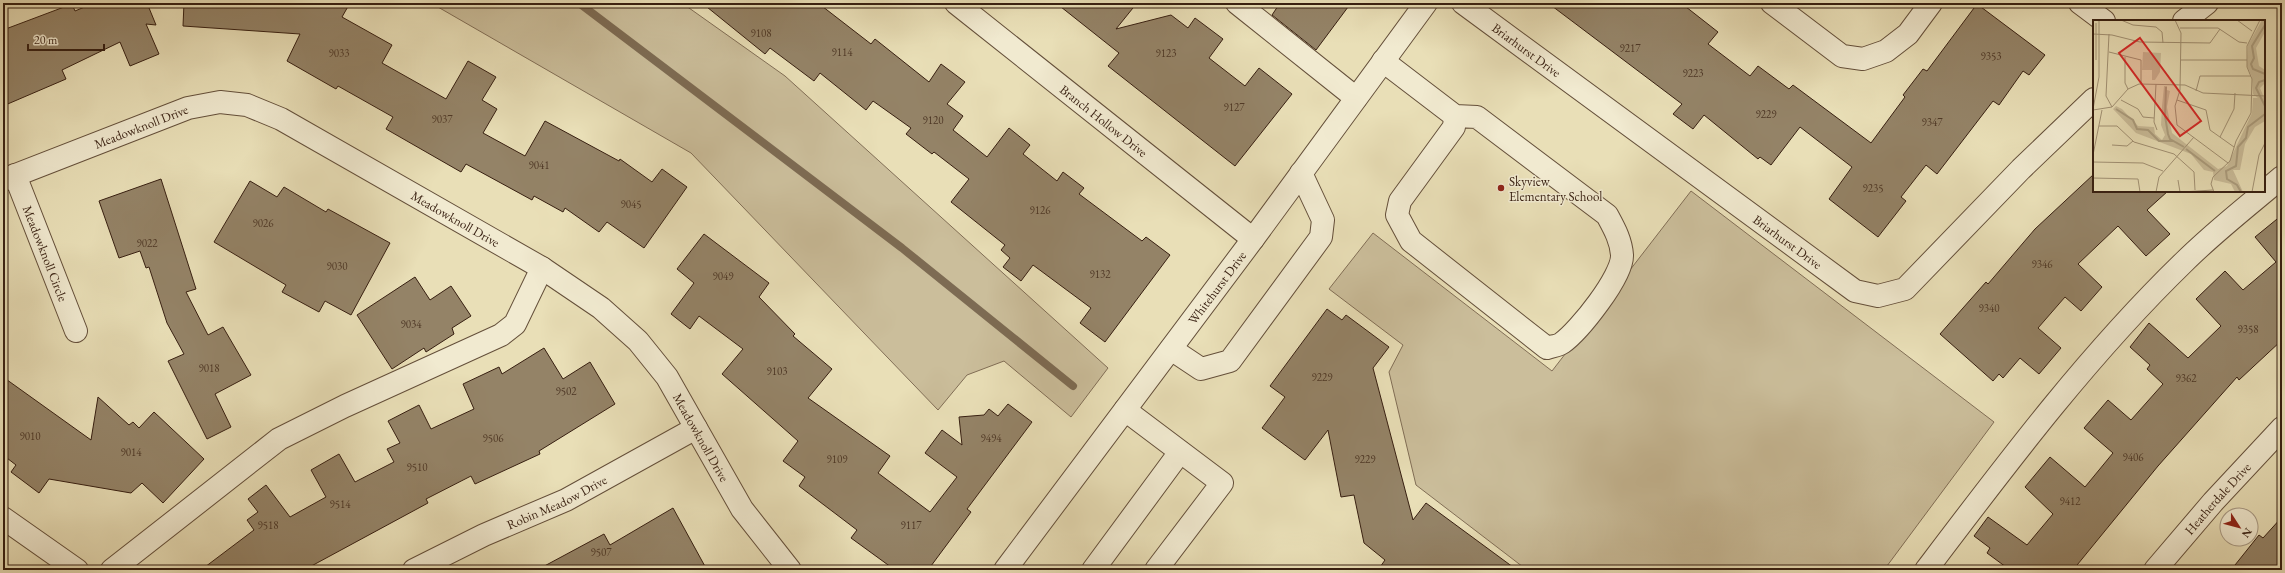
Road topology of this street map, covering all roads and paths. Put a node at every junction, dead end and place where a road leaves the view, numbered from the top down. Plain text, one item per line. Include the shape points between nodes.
1 (956, 3) edge
2 (1237, 3) edge
3 (1426, 3) edge
4 (1463, 3) edge
5 (1772, 3) edge
6 (1931, 3) edge
7 (2080, 3) edge
8 (2207, 3) edge
9 (2103, 20) edge
10 (2185, 20) edge
11 (1382, 61) junction
12 (1356, 98) junction
13 (2093, 100) edge
14 (1455, 116) junction
15 (1301, 173) junction
16 (9, 177) edge
17 (2282, 177) edge
18 (2265, 192) edge
19 (2265, 192) edge
20 (1253, 239) junction
21 (542, 268) junction
22 (76, 331) dead end
23 (1171, 349) junction
24 (1125, 410) junction
25 (696, 428) junction
26 (2282, 428) edge
27 (1180, 452) junction
28 (3, 518) edge
29 (781, 567) edge
30 (1010, 568) edge
31 (77, 570) edge
32 (112, 570) edge
33 (414, 570) edge
34 (1093, 570) edge
35 (1156, 570) edge
36 (1926, 570) edge
37 (2155, 570) edge

1 - 20 street, Branch Hollow Drive
2 - 12 street
3 - 11 street, Whitehurst Drive
4 - 13 street, Briarhurst Drive via 1855,291 1878,296 1905,289 2021,169
5 - 6 street via 1842,56 1863,60 1886,51 1908,34
7 - 9 street
8 - 10 street
11 - 12 street, Whitehurst Drive
11 - 14 street
12 - 15 street, Whitehurst Drive
14 - 14 street via 1454,127 1400,201 1397,215 1411,241 1431,259 1547,348 1561,344 1583,324 1608,289 1622,257 1618,237 1607,215 1477,117
15 - 20 street, Whitehurst Drive
15 - 23 street via 1323,220 1321,237 1230,361 1201,369
16 - 21 street, Meadowknoll Drive via 188,108 220,102 247,105 282,119
16 - 22 street, Meadowknoll Circle
17 - 19 street
18 - 36 street via 2184,262 2102,349 2001,470
20 - 23 street, Whitehurst Drive
21 - 25 street, Meadowknoll Drive via 601,308 638,341 667,377
21 - 32 street via 515,324 501,335 279,439
23 - 24 street, Whitehurst Drive
24 - 27 street
24 - 30 street, Whitehurst Drive
25 - 29 street, Meadowknoll Drive via 742,509
25 - 33 street, Robin Meadow Drive via 566,500 484,535
26 - 37 street, Heatherdale Drive via 2212,502
27 - 34 street
27 - 35 street via 1222,483
28 - 31 street

